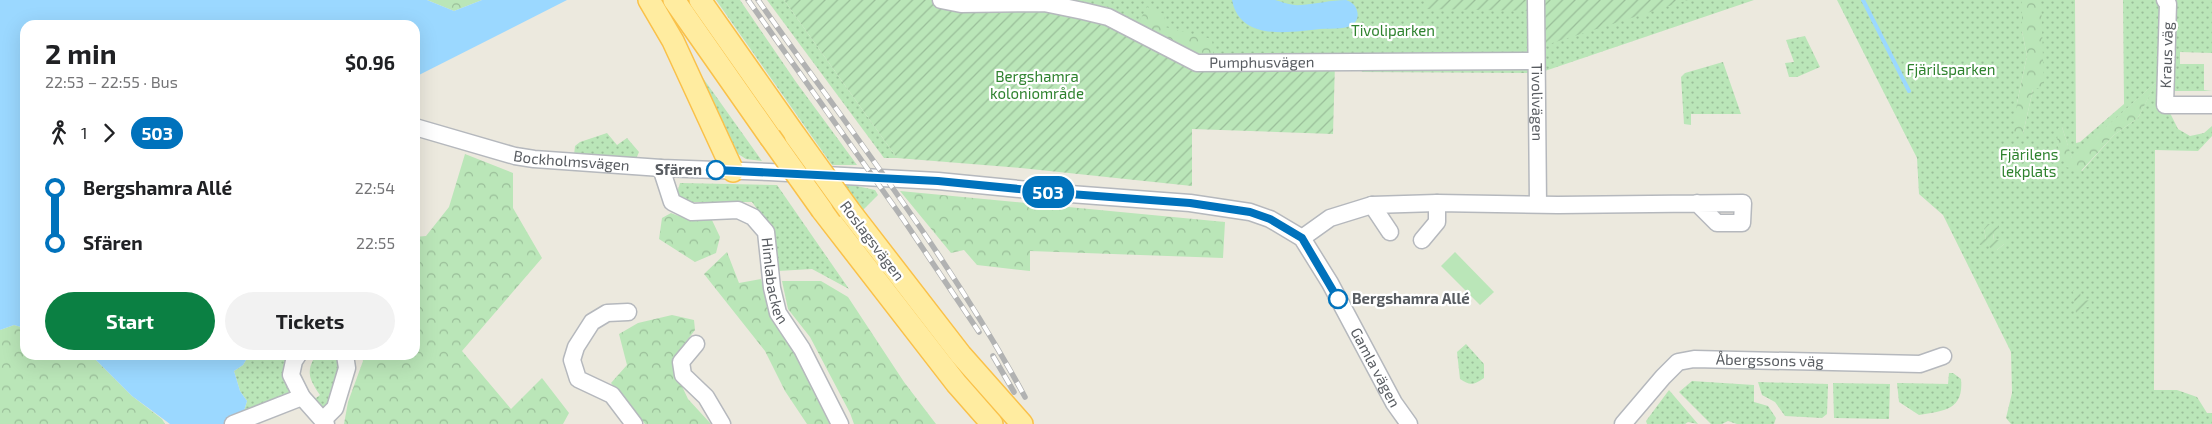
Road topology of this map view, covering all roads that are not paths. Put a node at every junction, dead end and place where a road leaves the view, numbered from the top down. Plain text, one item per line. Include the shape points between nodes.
1 (649, 0) edge
2 (674, 0) edge
3 (700, 0) edge
4 (941, 0) edge
5 (1536, 0) edge
6 (2169, 1) edge
7 (1535, 61) junction
8 (2212, 105) edge
9 (420, 128) edge
10 (661, 168) junction
11 (733, 171) junction
12 (1438, 203) junction
13 (1697, 203) dead end
14 (1538, 204) junction
15 (1372, 206) junction
16 (1390, 232) dead end
17 (1302, 238) junction
18 (1422, 240) dead end
19 (628, 312) dead end
20 (696, 344) dead end
21 (1943, 356) dead end
22 (295, 360) edge
23 (346, 360) edge
24 (302, 397) junction
25 (325, 422) edge
26 (1406, 423) edge
27 (233, 424) edge
28 (634, 424) edge
29 (722, 424) edge
30 (840, 424) edge
31 (992, 424) edge
32 (1022, 424) edge
33 (1624, 424) edge

1 - 11 main road via 673,41
2 - 31 main road, Roslagsvägen, bridge via 822,210 956,383
3 - 32 main road, Roslagsvägen, bridge via 849,210 961,355
4 - 7 street, Pumphusvägen via 961,4 1044,2 1108,17 1197,64
5 - 7 street, Tivolivägen
6 - 8 street, Kraus väg via 2166,105
7 - 14 street, Tivolivägen
9 - 10 street, Bockholmsvägen via 515,156
10 - 11 street, Bockholmsvägen
10 - 30 street, Himlabacken via 672,202 692,212 738,210 753,217 766,232 778,313 802,349
11 - 17 street, Gamla vägen via 938,181 1190,203 1250,212 1270,219
12 - 14 street
12 - 15 street
12 - 18 street via 1437,222
13 - 14 street
15 - 16 street
15 - 17 street via 1330,218
17 - 26 street, Gamla vägen
19 - 28 street via 607,312 592,322 576,347 572,360 578,379 612,395
20 - 29 street via 681,362 683,376 706,398
21 - 33 street, Åbergssons väg via 1920,364 1694,359 1678,362
22 - 24 street via 291,374
23 - 25 street via 347,368 335,408
24 - 25 street
24 - 27 street

